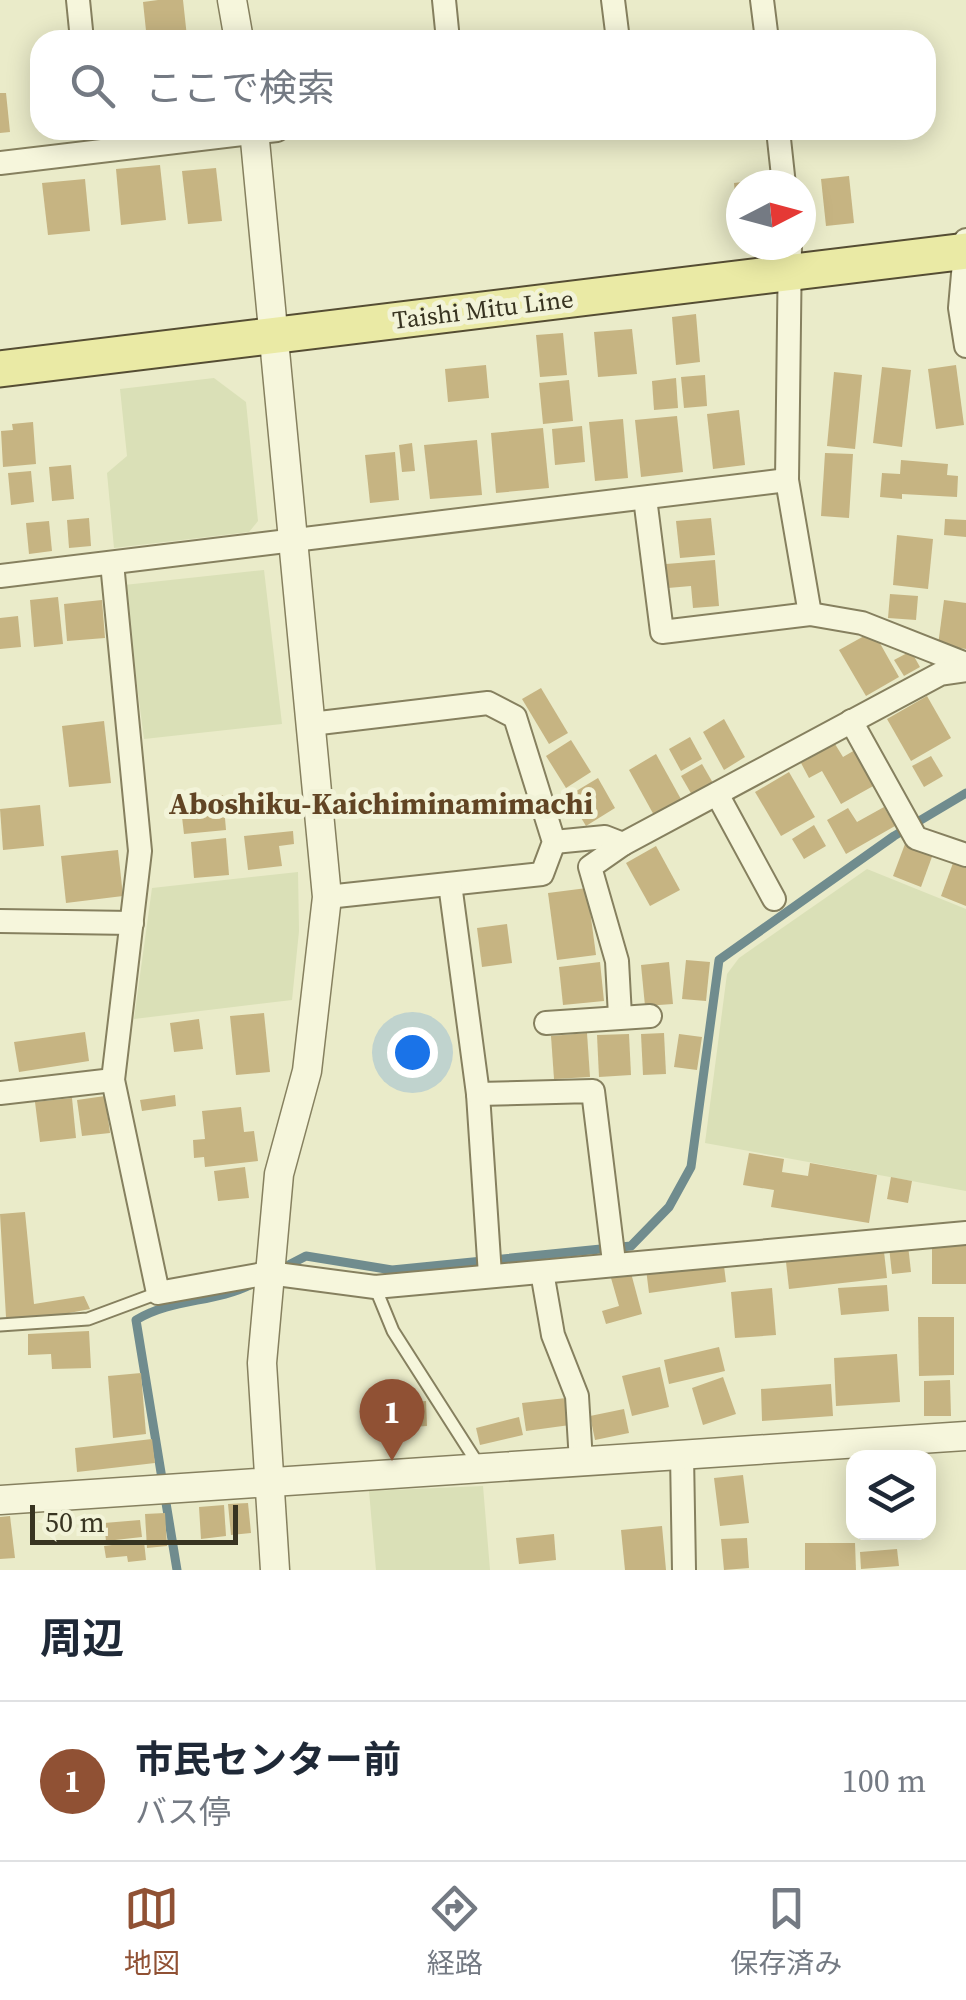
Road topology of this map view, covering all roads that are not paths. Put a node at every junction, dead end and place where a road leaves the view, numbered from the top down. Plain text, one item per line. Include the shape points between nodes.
1 (78, 0) edge
2 (232, 0) edge
3 (444, 0) edge
4 (613, 0) edge
5 (762, 0) edge
6 (81, 30) edge
7 (237, 30) edge
8 (447, 30) edge
9 (617, 30) edge
10 (766, 30) edge
11 (92, 140) edge
12 (262, 140) edge
13 (779, 140) edge
14 (0, 162) edge
15 (782, 170) edge
16 (965, 248) edge
17 (816, 257) edge
18 (785, 260) edge
19 (792, 260) edge
20 (271, 334) junction
21 (966, 346) edge
22 (0, 370) edge
23 (788, 480) junction
24 (645, 498) junction
25 (292, 542) junction
26 (112, 563) junction
27 (0, 576) edge
28 (810, 614) junction
29 (966, 667) edge
30 (852, 721) junction
31 (311, 724) junction
32 (716, 794) junction
33 (554, 842) junction
34 (623, 844) junction
35 (966, 856) edge
36 (450, 884) junction
37 (327, 897) junction
38 (774, 899) dead end
39 (0, 921) edge
40 (132, 922) junction
41 (620, 1016) junction
42 (650, 1016) dead end
43 (546, 1022) dead end
44 (113, 1080) junction
45 (0, 1093) edge
46 (478, 1094) junction
47 (966, 1233) edge
48 (614, 1262) junction
49 (542, 1272) junction
50 (269, 1273) junction
51 (490, 1276) junction
52 (375, 1287) junction
53 (158, 1293) junction
54 (0, 1325) edge
55 (966, 1436) edge
56 (682, 1455) junction
57 (581, 1462) junction
58 (480, 1468) junction
59 (268, 1482) junction
60 (0, 1500) edge
61 (275, 1570) edge
62 (684, 1570) edge

1 - 6 street
2 - 7 street
3 - 8 street
4 - 9 street
5 - 10 street
11 - 14 street
12 - 20 street
13 - 15 street
16 - 17 main road, Taishi Mitu Line
16 - 21 street via 960,308
18 - 20 main road, Taishi Mitu Line
19 - 23 street
20 - 22 main road, Taishi Mitu Line
20 - 25 street
23 - 24 street
23 - 28 street
24 - 25 street
24 - 28 street via 662,632
25 - 26 street
25 - 31 street
26 - 27 street
26 - 40 street via 140,851
28 - 29 street via 862,623
29 - 30 street
30 - 32 street
30 - 35 street via 916,838
31 - 33 street via 488,703 515,717
31 - 37 street
32 - 34 street
32 - 38 street
33 - 34 street via 605,837
33 - 36 street via 542,874
34 - 41 street via 590,868 617,962
36 - 37 street
36 - 46 street
37 - 50 street via 307,1071 279,1174
39 - 40 street
40 - 44 street
41 - 42 street
41 - 43 street
44 - 45 street
44 - 53 street
46 - 48 street via 593,1091
46 - 51 street
47 - 48 street
48 - 49 street
49 - 51 street
49 - 57 street via 553,1335 577,1396
50 - 52 street
50 - 53 street
50 - 59 street via 262,1363
51 - 52 street
52 - 58 lane via 393,1331
53 - 54 lane via 88,1319
55 - 56 street
56 - 57 street
56 - 62 street
57 - 58 street
58 - 59 street
59 - 60 street
59 - 61 street

